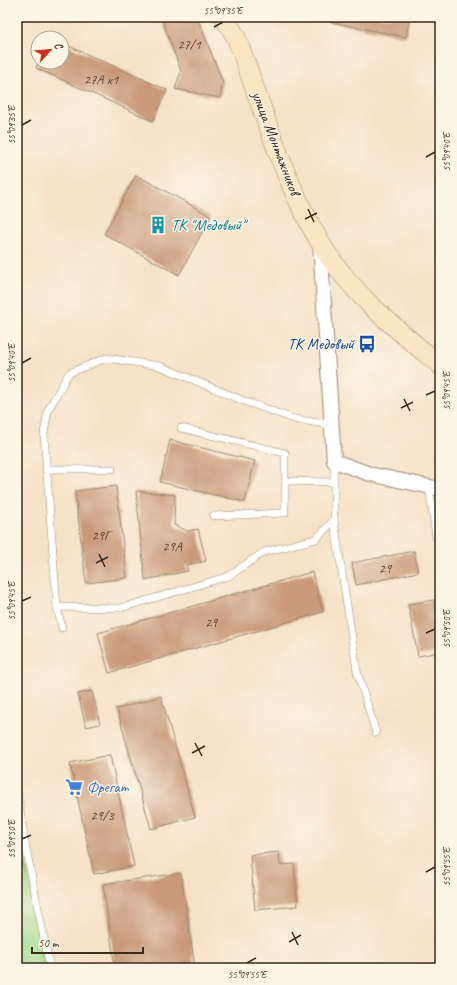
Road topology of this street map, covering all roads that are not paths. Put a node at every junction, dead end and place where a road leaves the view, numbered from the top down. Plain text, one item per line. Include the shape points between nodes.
1 (224, 17) edge
2 (235, 17) edge
3 (236, 37) junction
4 (320, 243) junction
5 (440, 366) edge
6 (332, 425) junction
7 (181, 428) dead end
8 (334, 460) junction
9 (46, 469) junction
10 (112, 469) dead end
11 (285, 481) junction
12 (333, 482) junction
13 (436, 488) edge
14 (213, 516) dead end
15 (334, 520) junction
16 (440, 536) edge
17 (57, 607) junction
18 (62, 628) dead end
19 (376, 733) dead end
20 (17, 791) edge
21 (50, 968) edge

1 - 3 main road, улица Монтажников
2 - 3 main road, улица Монтажников
3 - 4 main road, улица Монтажников via 288,174
4 - 5 main road, улица Монтажников via 345,278 375,310
4 - 6 street
6 - 8 street
6 - 9 lane via 294,419 160,366 106,358 69,373 48,410 44,434
7 - 11 lane via 285,453
8 - 12 lane
8 - 13 street via 370,474
9 - 10 lane
9 - 17 lane
11 - 12 lane
11 - 14 lane via 285,513
12 - 15 lane
13 - 16 lane via 436,537
15 - 17 lane via 316,539 264,552 229,576 121,608
15 - 19 lane via 356,671
17 - 18 lane
20 - 21 lane

